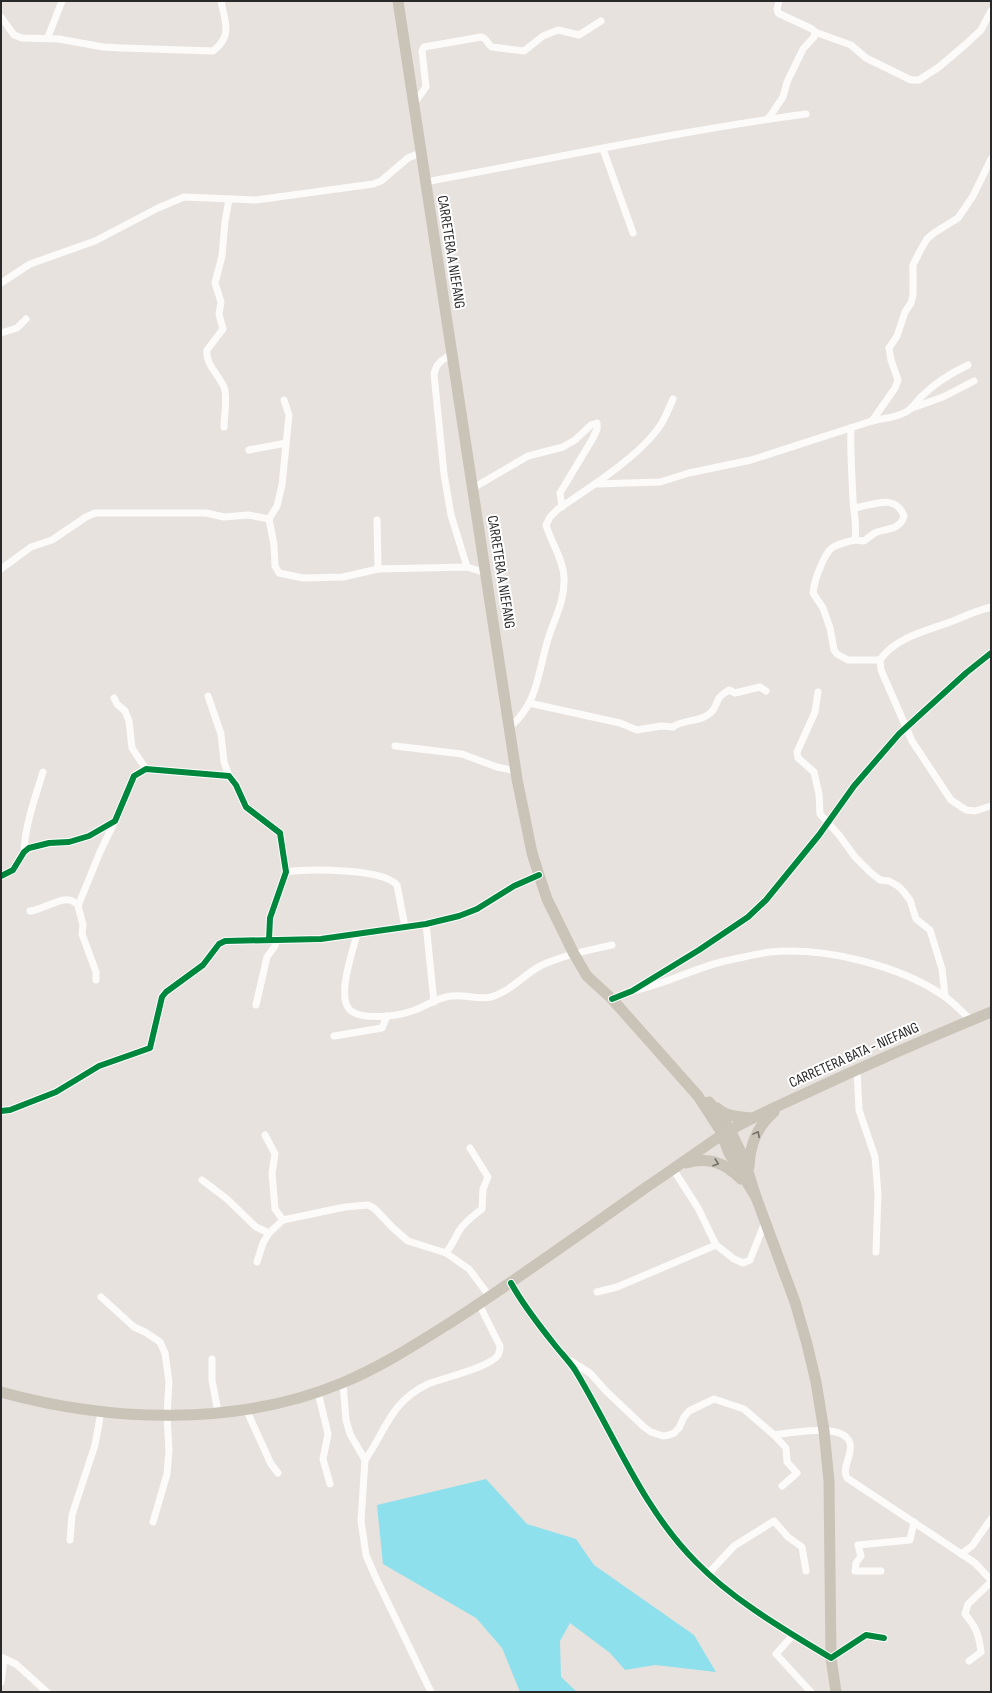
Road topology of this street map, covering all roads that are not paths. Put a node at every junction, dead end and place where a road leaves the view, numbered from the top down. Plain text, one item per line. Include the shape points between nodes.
1 (62, 1) edge
2 (221, 1) edge
3 (398, 1) edge
4 (778, 1) edge
5 (991, 11) edge
6 (1, 17) edge
7 (601, 21) dead end
8 (815, 32) junction
9 (48, 38) junction
10 (413, 105) junction
11 (806, 114) dead end
12 (768, 119) junction
13 (603, 149) junction
14 (420, 154) junction
15 (991, 159) edge
16 (425, 182) junction
17 (229, 199) junction
18 (633, 234) dead end
19 (1, 284) edge
20 (26, 319) dead end
21 (1, 333) edge
22 (452, 354) junction
23 (968, 366) dead end
24 (974, 381) dead end
25 (673, 399) dead end
26 (284, 400) dead end
27 (912, 408) junction
28 (872, 421) junction
29 (224, 427) dead end
30 (851, 428) junction
31 (286, 443) junction
32 (249, 450) dead end
33 (595, 484) junction
34 (472, 488) junction
35 (562, 507) junction
36 (854, 508) junction
37 (269, 519) junction
38 (377, 520) dead end
39 (855, 540) junction
40 (467, 567) junction
41 (1, 569) edge
42 (378, 569) junction
43 (486, 573) junction
44 (991, 607) edge
45 (991, 653) edge
46 (880, 660) junction
47 (766, 691) dead end
48 (818, 692) dead end
49 (208, 696) dead end
50 (114, 698) dead end
51 (529, 703) junction
52 (510, 727) junction
53 (906, 728) junction
54 (396, 746) dead end
55 (146, 769) junction
56 (516, 771) junction
57 (43, 772) dead end
58 (229, 776) junction
59 (990, 807) edge
60 (115, 821) junction
61 (827, 823) junction
62 (24, 852) junction
63 (286, 872) junction
64 (539, 875) junction
65 (1, 876) edge
66 (78, 904) junction
67 (30, 911) dead end
68 (426, 924) junction
69 (405, 927) junction
70 (357, 934) junction
71 (273, 940) junction
72 (612, 945) dead end
73 (574, 954) junction
74 (96, 980) dead end
75 (632, 991) junction
76 (945, 996) junction
77 (612, 999) junction
78 (434, 1002) junction
79 (256, 1005) dead end
80 (991, 1012) edge
81 (387, 1016) junction
82 (971, 1020) junction
83 (334, 1036) dead end
84 (857, 1069) junction
85 (698, 1096) junction
86 (708, 1102) junction
87 (782, 1105) junction
88 (1, 1111) edge
89 (754, 1118) junction
90 (714, 1121) junction
91 (726, 1132) junction
92 (265, 1135) dead end
93 (709, 1144) junction
94 (470, 1148) dead end
95 (676, 1167) junction
96 (749, 1171) junction
97 (202, 1180) dead end
98 (753, 1192) junction
99 (283, 1220) junction
100 (765, 1222) junction
101 (269, 1233) junction
102 (716, 1245) junction
103 (876, 1252) dead end
104 (446, 1253) junction
105 (256, 1262) dead end
106 (511, 1283) junction
107 (597, 1292) dead end
108 (102, 1297) dead end
109 (490, 1297) junction
110 (480, 1304) junction
111 (212, 1359) dead end
112 (567, 1359) junction
113 (343, 1383) junction
114 (318, 1392) junction
115 (2, 1395) edge
116 (246, 1409) junction
117 (101, 1412) junction
118 (218, 1412) junction
119 (166, 1416) junction
120 (824, 1431) junction
121 (774, 1435) junction
122 (365, 1460) junction
123 (278, 1472) dead end
124 (330, 1484) dead end
125 (782, 1486) dead end
126 (991, 1519) edge
127 (153, 1522) dead end
128 (914, 1522) junction
129 (70, 1540) dead end
130 (961, 1554) junction
131 (806, 1571) dead end
132 (881, 1571) dead end
133 (708, 1574) junction
134 (991, 1581) edge
135 (793, 1635) junction
136 (884, 1638) dead end
137 (3, 1658) edge
138 (831, 1658) junction
139 (969, 1661) dead end
140 (1, 1682) edge
141 (47, 1692) edge
142 (431, 1692) edge
143 (811, 1692) edge
144 (836, 1692) edge

1 - 9 street
2 - 9 street via 226,34 221,46 213,51 103,47
3 - 10 main road, CARRETERA A NIEFANG
4 - 8 street via 778,13
5 - 8 street via 981,30 939,67 919,80 903,77 866,58 851,45
6 - 9 street via 14,35 22,38
7 - 10 street via 579,35 559,29 543,36 524,51 492,47 481,37 424,47 422,51 426,87
8 - 12 street via 798,59 783,97
10 - 14 main road, CARRETERA A NIEFANG
11 - 12 street
12 - 13 street
13 - 16 street
13 - 18 street
14 - 16 main road, CARRETERA A NIEFANG
14 - 17 street via 408,158 381,181 373,184 256,200
15 - 28 street via 973,196 958,218 927,239 913,265 911,304 889,348 898,380
16 - 22 main road, CARRETERA A NIEFANG
17 - 19 street via 192,197 177,200 95,241 30,264
17 - 29 street via 222,256 215,283 221,302 219,314 223,329 207,350 209,362 224,386
20 - 21 street via 17,328
22 - 34 main road, CARRETERA A NIEFANG
22 - 40 street via 439,362 434,374 444,474 451,515
23 - 27 street via 948,376 920,397
24 - 27 street via 943,397
25 - 33 street via 664,420 648,440
26 - 31 street via 289,415
27 - 28 street via 893,418
28 - 30 street
30 - 33 street via 751,460 660,482
30 - 36 street
31 - 32 street
31 - 37 street via 282,485 277,506
33 - 35 street
34 - 35 street via 528,456 563,447 597,423 593,438 560,493
34 - 43 main road, CARRETERA A NIEFANG
35 - 51 street via 550,517 546,525 564,575 564,591
36 - 39 street
36 - 39 street via 880,501 889,502 897,506 904,516 893,528 876,532 864,541
37 - 41 street via 248,515 224,517 206,513 95,513 52,540 31,547
37 - 42 street via 275,566 279,573 294,578 330,578
38 - 42 street
39 - 46 street via 839,544 828,551 816,575 813,593 823,608 837,654 848,660
40 - 42 street
40 - 43 street
43 - 52 main road, CARRETERA A NIEFANG
44 - 46 street via 923,631 889,650
45 - 53 street
46 - 53 street via 881,670
47 - 51 street via 760,687 735,693 729,690 720,697 715,709 696,721 678,723 673,727 637,730 620,723
48 - 61 street via 815,712 797,752 798,758 814,772 820,814
49 - 58 street via 221,734 224,762
50 - 55 street via 129,721 132,748
51 - 52 street via 520,719
52 - 56 main road, CARRETERA A NIEFANG
53 - 59 street via 951,800 966,810 975,811
53 - 61 street via 854,786
54 - 56 street via 462,754
55 - 58 street
55 - 60 street via 134,776
56 - 64 main road, CARRETERA A NIEFANG
57 - 62 street via 24,840
58 - 63 street via 246,807 280,833
60 - 62 street via 89,836 69,842 36,846
60 - 66 street
61 - 75 street via 766,900 748,917
61 - 76 street via 870,872 880,880 898,886 910,900 916,919 930,930 942,969
62 - 65 street via 13,870
63 - 69 street via 314,869 384,877 397,885
63 - 71 street via 268,926
64 - 68 street via 514,886 477,909
64 - 73 main road, CARRETERA A NIEFANG
66 - 67 street via 69,900
66 - 74 street via 82,934 96,972
68 - 69 street
68 - 78 street
69 - 70 street
70 - 71 street via 321,939
70 - 81 street via 345,984 346,1004 351,1011 363,1016
71 - 79 street via 274,946 267,957
71 - 88 street via 225,941 219,944 203,965 162,997 150,1048 99,1066 56,1092
72 - 73 street
73 - 77 main road, CARRETERA A NIEFANG via 587,976
73 - 78 street via 543,964 491,997 478,999 452,996
75 - 76 street via 652,987 724,961 770,952 818,952 882,967 910,977
75 - 77 street
76 - 82 street
77 - 85 main road, CARRETERA A NIEFANG
78 - 81 street via 412,1011
80 - 82 main road, CARRETERA BATA - NIEFANG
81 - 83 street via 382,1028
82 - 84 main road, CARRETERA BATA - NIEFANG
84 - 87 main road, CARRETERA BATA - NIEFANG
84 - 103 street via 859,1110 875,1157 878,1194
85 - 86 main road
85 - 90 main road
86 - 89 main road via 722,1113
86 - 91 main road via 722,1118
87 - 89 main road, CARRETERA BATA - NIEFANG
96 -> 87 main road via 749,1154 754,1137 764,1120
89 - 91 main road, CARRETERA BATA - NIEFANG
90 - 91 main road
90 - 93 main road via 715,1137
91 - 93 main road, CARRETERA BATA - NIEFANG
91 - 96 main road
91 - 98 main road via 729,1153
92 - 99 street via 275,1154 272,1173 275,1209
93 - 95 main road, CARRETERA BATA - NIEFANG
94 - 104 street via 488,1177 483,1189 482,1209 467,1221
95 -> 98 main road via 699,1160 710,1160 724,1165
95 - 102 street
95 - 106 main road, CARRETERA BATA - NIEFANG
96 - 98 main road
97 - 101 street via 227,1198 256,1227
98 - 100 main road
99 - 101 street
99 - 104 street via 345,1207 368,1205 408,1241
100 - 102 street via 750,1260 743,1263
100 - 120 main road via 795,1302 807,1344
101 - 105 street
102 - 107 street
104 - 109 street via 470,1269
106 - 109 main road, CARRETERA BATA - NIEFANG
106 - 112 street via 534,1320
108 - 119 street via 134,1328 160,1342 165,1353 169,1382
109 - 110 main road, CARRETERA BATA - NIEFANG
110 - 113 main road, CARRETERA BATA - NIEFANG via 386,1361
110 - 122 street via 500,1346 498,1356 473,1369 427,1385 410,1395 399,1405
111 - 118 street via 212,1380
112 - 121 street via 590,1373 651,1432 663,1436 674,1433 684,1416 714,1399 744,1410
112 - 133 street via 650,1502 681,1546
113 - 114 main road, CARRETERA BATA - NIEFANG
113 - 122 street via 346,1420 350,1434
114 - 116 main road, CARRETERA BATA - NIEFANG
114 - 124 street via 328,1434 323,1459
115 - 117 main road, CARRETERA BATA - NIEFANG
116 - 118 main road, CARRETERA BATA - NIEFANG
116 - 123 street via 271,1464
117 - 119 main road, CARRETERA BATA - NIEFANG
117 - 129 street via 95,1446 72,1515
118 - 119 main road, CARRETERA BATA - NIEFANG
119 - 127 street via 169,1451 167,1474
120 - 121 street
120 - 128 street via 839,1433 849,1440 850,1451 845,1472 847,1478
120 - 138 main road via 829,1480
121 - 125 street via 786,1448 788,1462 797,1473
122 - 142 street via 362,1521 366,1555
126 - 130 street via 972,1546
128 - 130 street
128 - 132 street via 910,1540 858,1545 861,1556 856,1563 855,1571
130 - 134 street via 975,1563
131 - 133 street via 802,1547 788,1537 774,1521 734,1546
133 - 135 street
134 - 139 street via 968,1604 965,1614 975,1626 981,1652
135 - 138 street
135 - 143 street via 776,1654
136 - 138 street via 866,1635
137 - 140 street
137 - 141 street via 16,1664
138 - 144 main road

